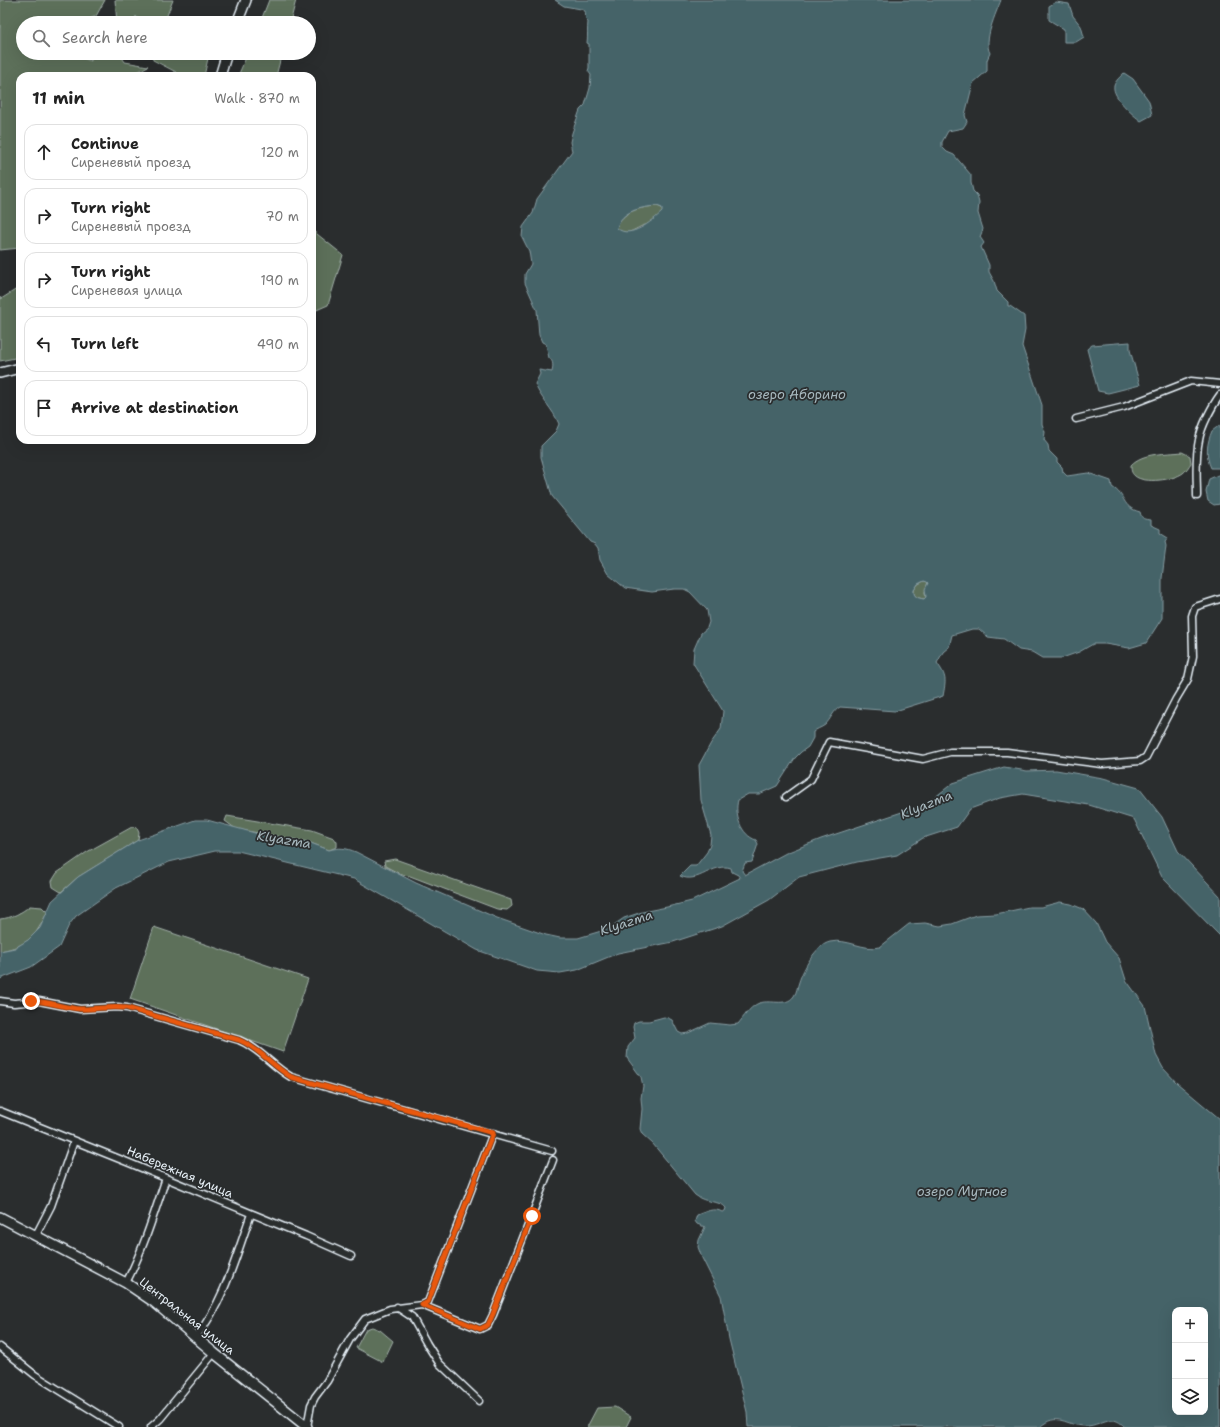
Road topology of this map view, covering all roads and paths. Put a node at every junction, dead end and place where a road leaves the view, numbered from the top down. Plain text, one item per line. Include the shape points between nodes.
1 (246, 0) edge
2 (240, 16) edge
3 (225, 60) edge
4 (221, 72) edge
5 (16, 369) edge
6 (0, 373) edge
7 (1220, 384) edge
8 (1220, 396) edge
9 (1076, 419) dead end
10 (1197, 496) dead end
11 (1220, 599) edge
12 (786, 797) dead end
13 (0, 1001) edge
14 (0, 1111) edge
15 (493, 1133) junction
16 (74, 1140) junction
17 (552, 1151) dead end
18 (553, 1160) dead end
19 (166, 1178) junction
20 (251, 1214) junction
21 (0, 1217) edge
22 (36, 1235) junction
23 (351, 1256) dead end
24 (126, 1283) junction
25 (422, 1305) junction
26 (397, 1307) junction
27 (196, 1337) junction
28 (0, 1347) edge
29 (214, 1353) junction
30 (479, 1401) dead end
31 (120, 1427) edge
32 (151, 1427) edge
33 (307, 1427) edge

1 - 2 main road
3 - 4 main road
5 - 6 main road
7 - 9 street via 1191,381 1124,407
8 - 10 street via 1199,439
11 - 12 street via 1195,607 1192,616 1194,656 1188,678 1146,757 1140,761 1102,764 1007,752 950,752 923,759 830,742 811,779
13 - 15 street via 39,1001 80,1009 127,1008 239,1040 255,1048 291,1077
14 - 16 street, Набережная улица
15 - 17 street
15 - 25 street via 428,1302
16 - 19 street, Набережная улица
16 - 22 street via 51,1206
18 - 25 street via 488,1325 480,1329
19 - 20 street, Набережная улица
19 - 24 street via 137,1263
20 - 23 street, Набережная улица
20 - 27 street via 222,1294 207,1323
21 - 22 main road, Центральная улица
22 - 24 main road, Центральная улица
24 - 27 main road, Центральная улица
25 - 26 street
26 - 30 street via 412,1317 439,1363
26 - 33 street via 372,1315 358,1326 311,1406
27 - 29 main road, Центральная улица
28 - 31 street via 35,1375
29 - 32 street
29 - 33 main road, Центральная улица

